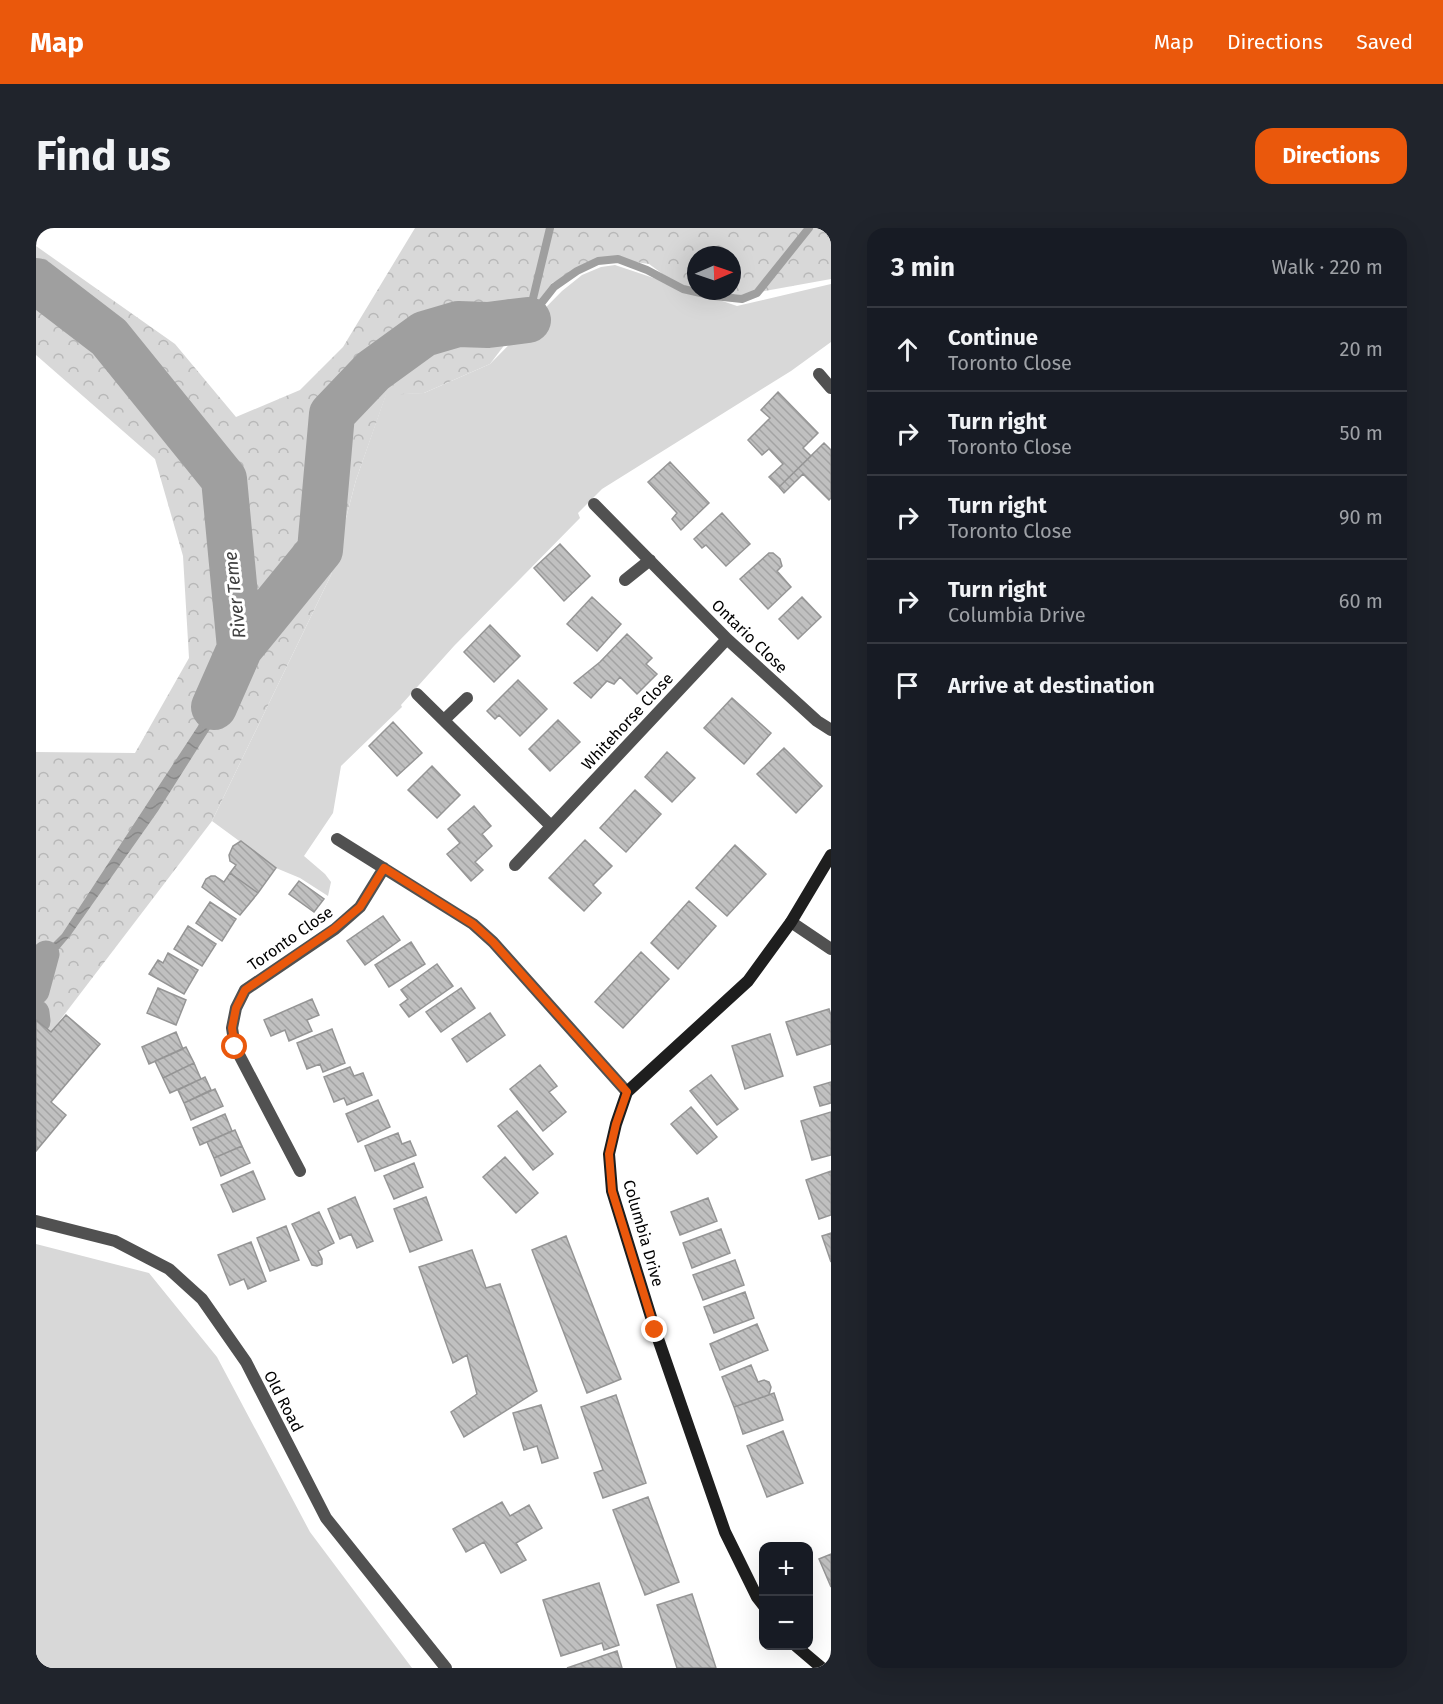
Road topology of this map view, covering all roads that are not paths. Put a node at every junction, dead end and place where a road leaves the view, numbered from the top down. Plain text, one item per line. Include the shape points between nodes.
1 (819, 374) dead end
2 (831, 388) edge
3 (594, 504) dead end
4 (650, 560) junction
5 (625, 580) dead end
6 (727, 639) junction
7 (417, 694) dead end
8 (467, 698) dead end
9 (444, 720) junction
10 (831, 730) edge
11 (551, 826) junction
12 (337, 839) dead end
13 (831, 855) edge
14 (515, 865) dead end
15 (384, 868) junction
16 (791, 922) junction
17 (831, 949) edge
18 (627, 1092) junction
19 (300, 1171) dead end
20 (36, 1221) edge
21 (759, 1600) edge
22 (801, 1650) edge
23 (446, 1668) edge
24 (822, 1668) edge

1 - 2 street
3 - 4 street, Ontario Close
4 - 5 street
4 - 6 street, Ontario Close
6 - 10 street, Ontario Close
6 - 11 street, Whitehorse Close
7 - 9 street
8 - 9 street
9 - 11 street
11 - 14 street, Whitehorse Close
12 - 15 street
13 - 16 street, Columbia Drive
15 - 18 street via 473,924 493,942
15 - 19 street, Toronto Close via 360,907 245,990 236,1008 232,1028 235,1047
16 - 17 street
16 - 18 street, Columbia Drive via 748,981
18 - 21 street, Columbia Drive via 609,1154 612,1191 725,1532
20 - 23 street, Old Road via 115,1241 169,1269 201,1299 246,1362 326,1518
22 - 24 street

